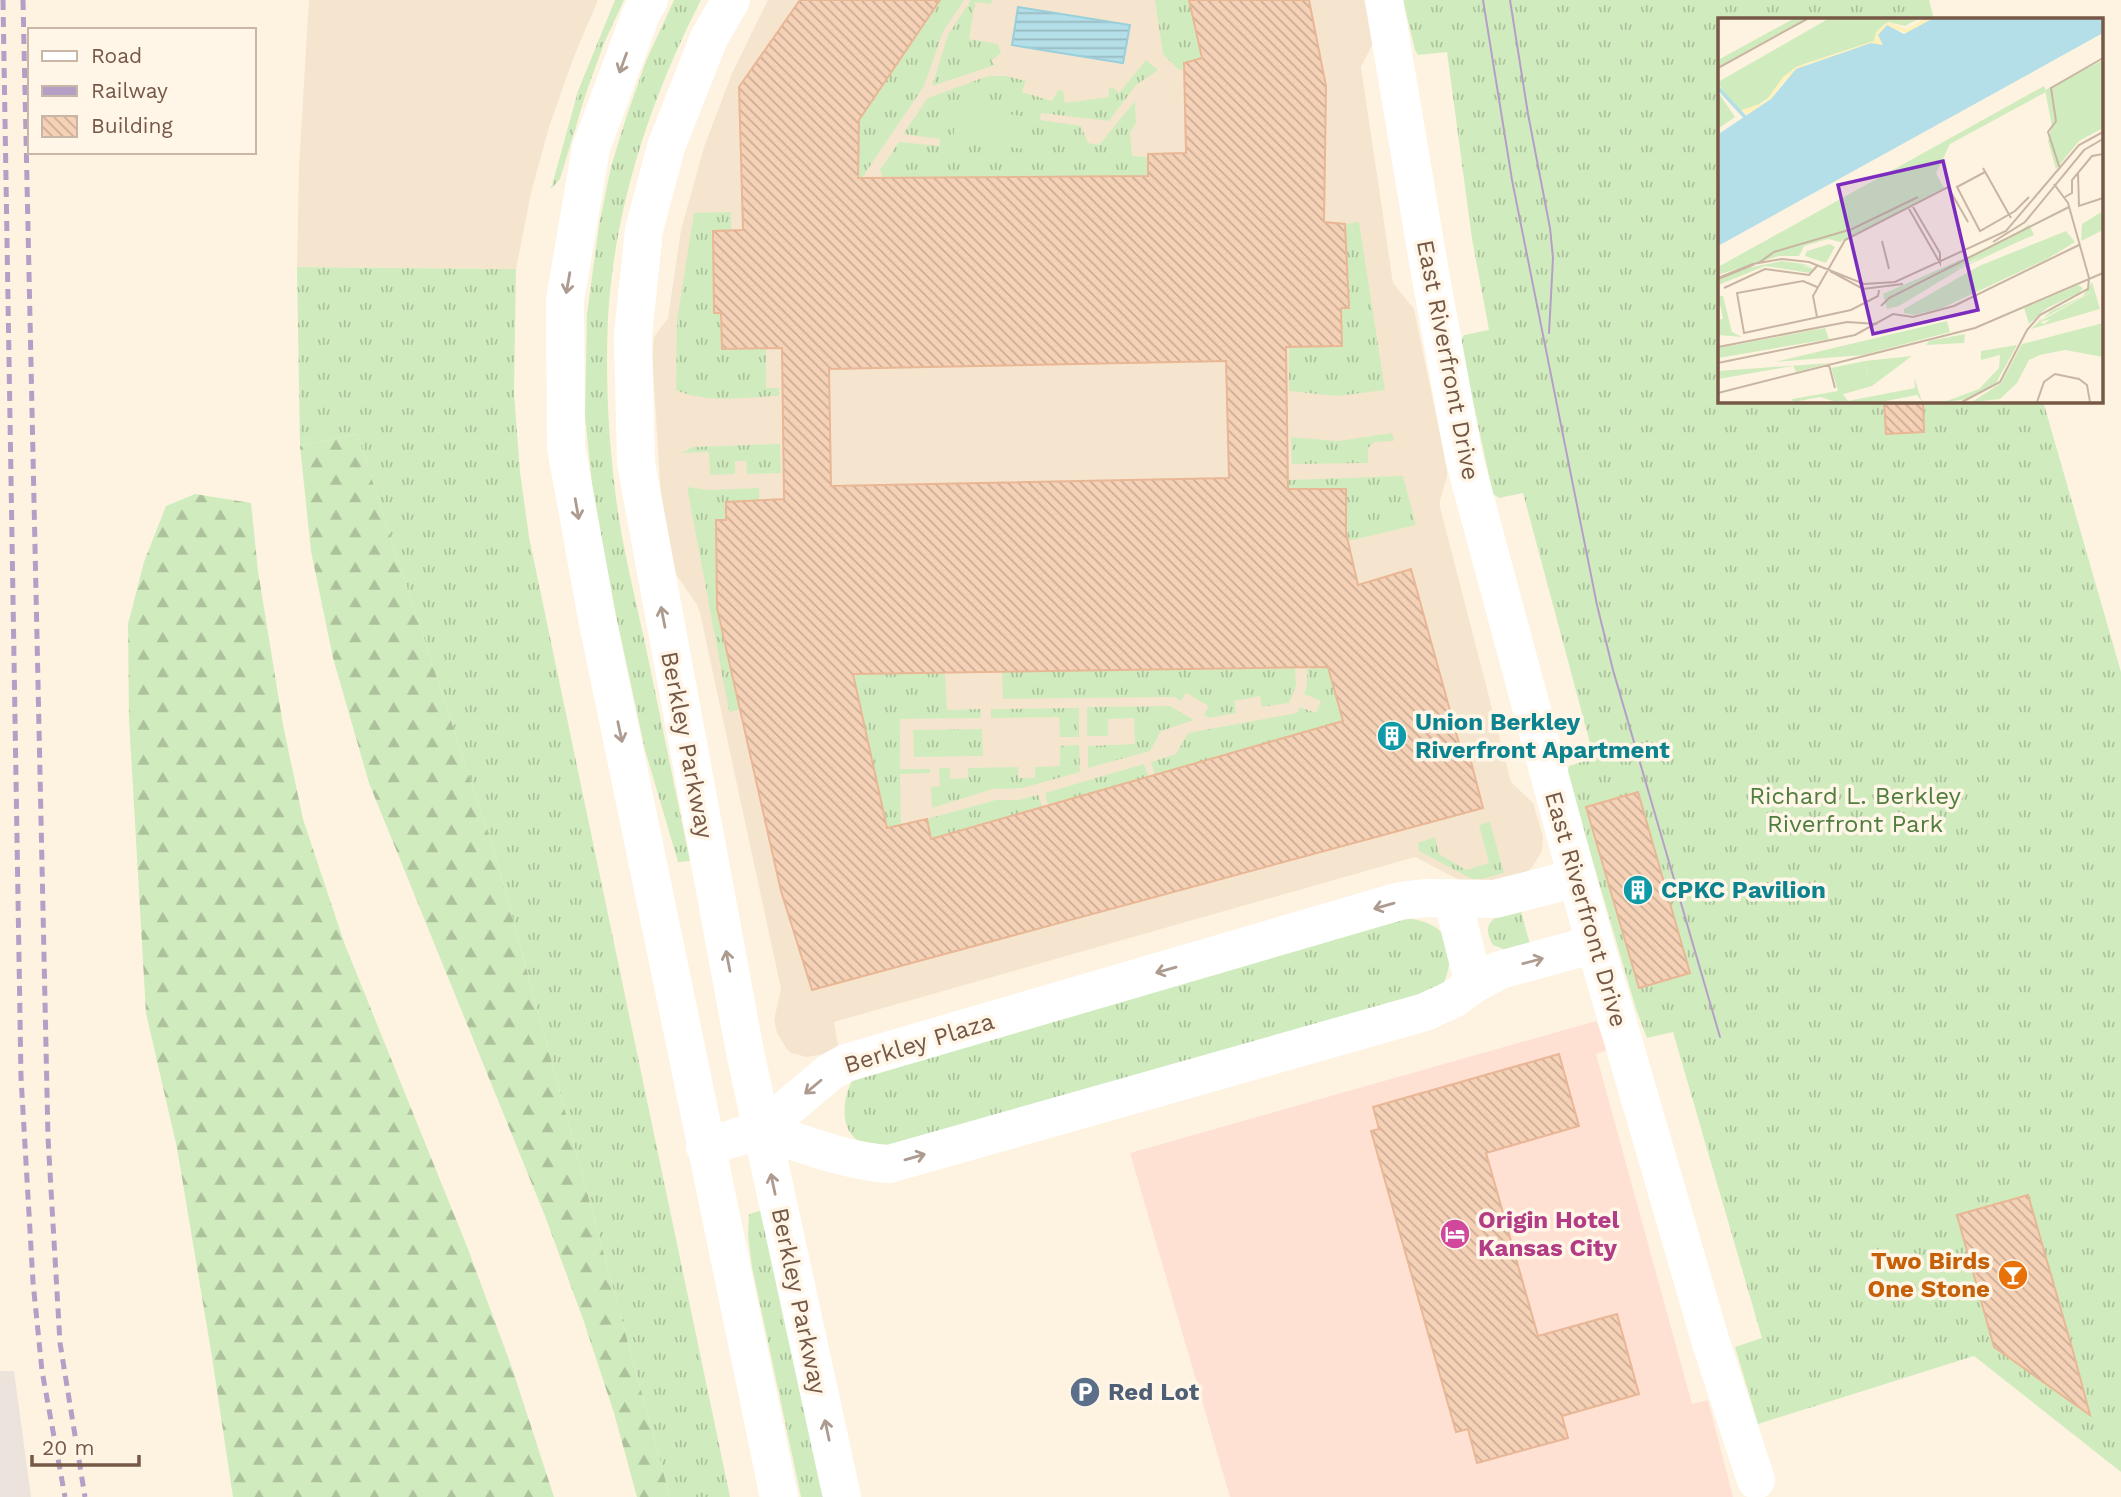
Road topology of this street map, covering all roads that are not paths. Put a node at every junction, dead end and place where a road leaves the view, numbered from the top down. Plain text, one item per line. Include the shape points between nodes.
1 (649, 0) edge
2 (731, 0) edge
3 (1384, 0) edge
4 (1577, 878) junction
5 (1452, 898) junction
6 (1595, 944) junction
7 (1474, 984) junction
8 (761, 1130) junction
9 (705, 1147) junction
10 (1756, 1480) dead end
11 (779, 1497) edge
12 (842, 1497) edge

1 -> 9 street via 591,148 565,300 566,447
8 -> 2 street, Berkley Parkway via 658,594 635,450 633,335 644,230 666,147 709,38
3 - 4 street, East Riverfront Drive via 1464,458
4 - 5 street, Berkley Plaza via 1495,899
4 - 6 street, East Riverfront Drive
5 - 7 street
5 -> 8 street, Berkley Plaza via 1400,901 846,1063
7 -> 6 street via 1500,970
6 - 10 street, East Riverfront Drive
8 -> 7 street via 842,1157 889,1164 1425,1012
8 - 9 street
12 -> 8 street, Berkley Parkway
9 - 11 street

